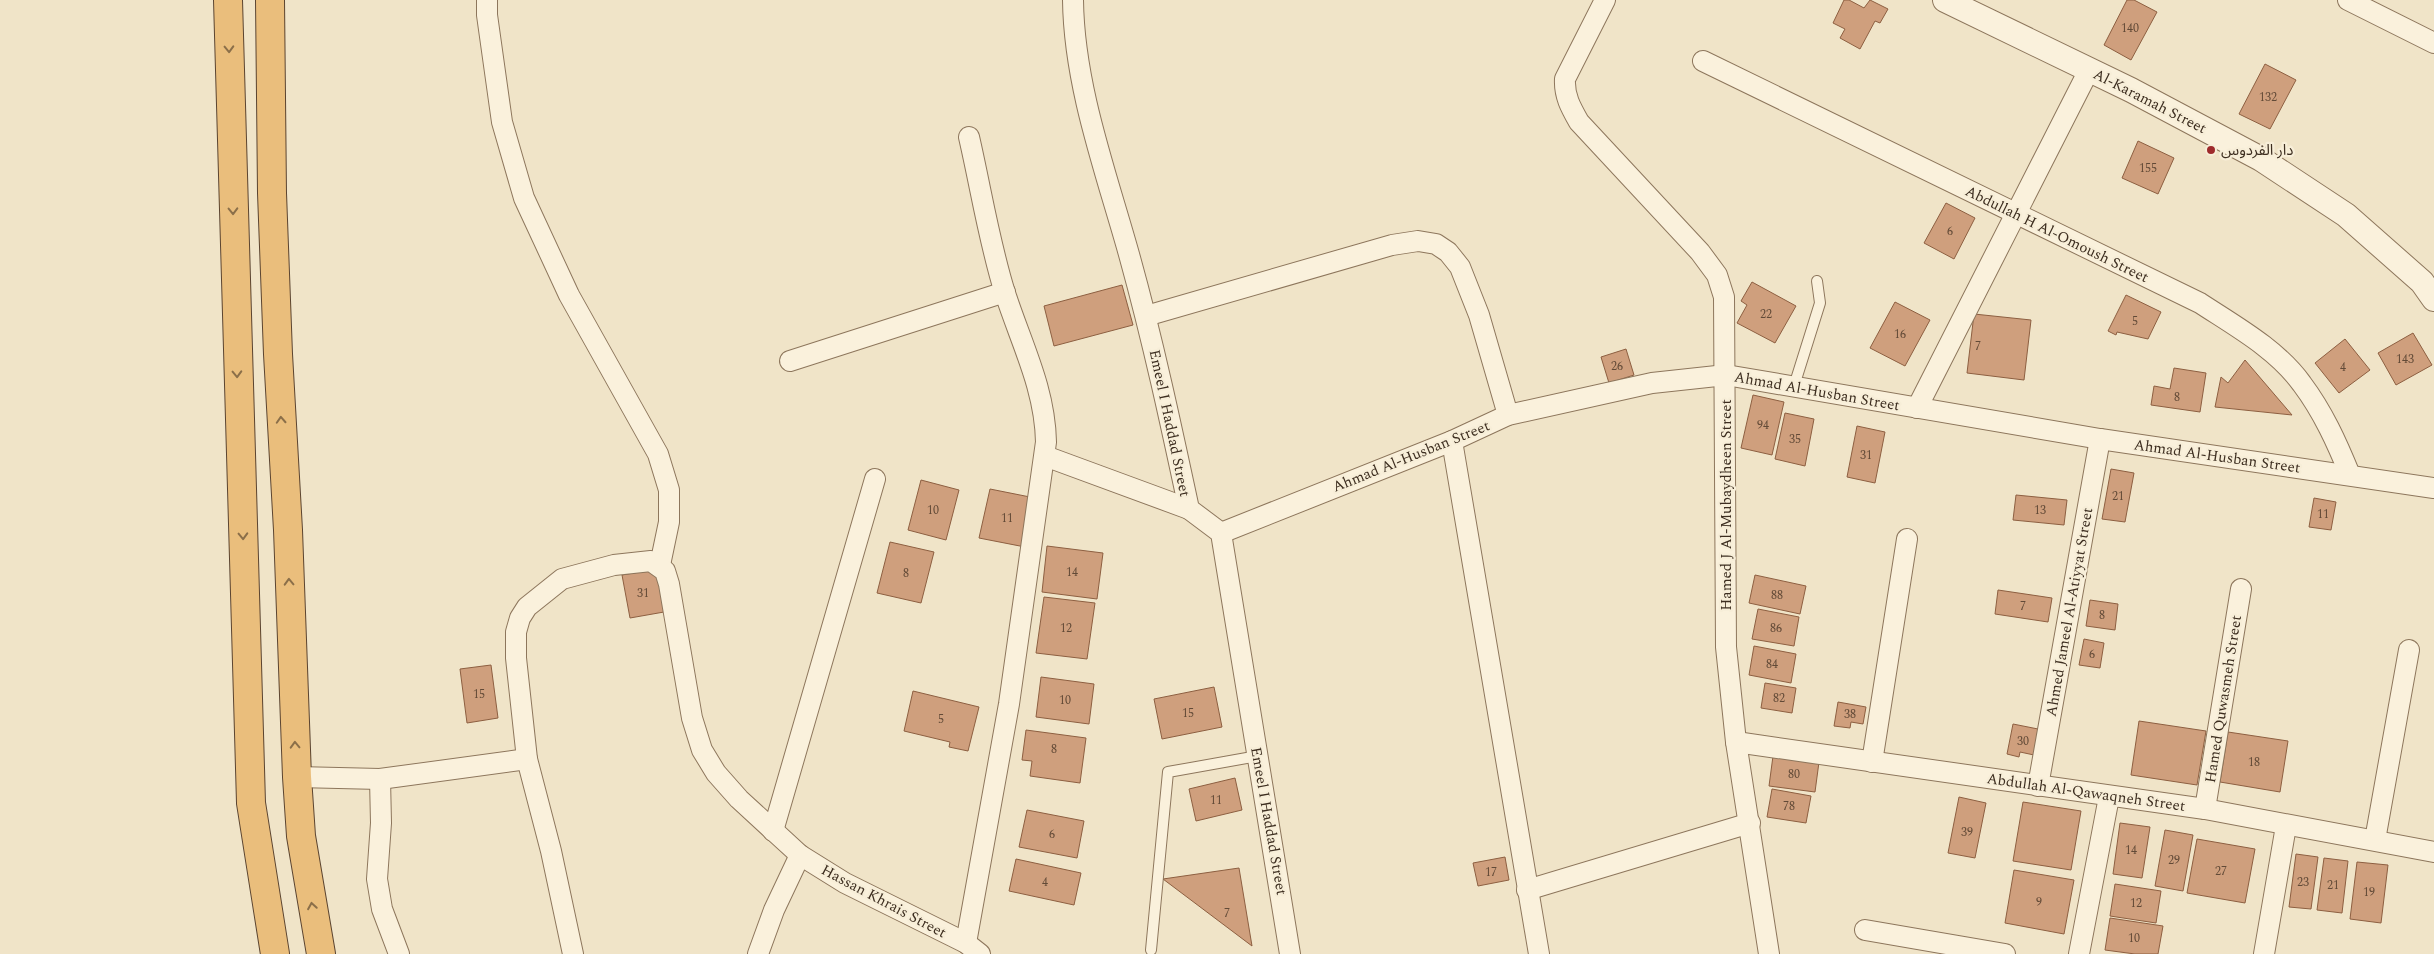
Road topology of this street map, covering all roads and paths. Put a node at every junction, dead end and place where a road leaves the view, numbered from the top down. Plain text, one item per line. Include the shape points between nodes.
1 (228, 0) edge
2 (270, 0) edge
3 (487, 0) edge
4 (1073, 0) edge
5 (1605, 0) edge
6 (1945, 0) edge
7 (2348, 0) edge
8 (2434, 43) edge
9 (1703, 61) dead end
10 (2089, 70) junction
11 (969, 137) dead end
12 (2016, 215) junction
13 (1817, 281) dead end
14 (1005, 292) junction
15 (2434, 299) edge
16 (1146, 316) junction
17 (790, 361) dead end
18 (1726, 375) junction
19 (1794, 386) junction
20 (1916, 408) junction
21 (1508, 415) junction
22 (2100, 439) junction
23 (1452, 441) junction
24 (1045, 456) junction
25 (2350, 475) junction
26 (875, 479) dead end
27 (2434, 488) edge
28 (1189, 509) junction
29 (1221, 533) junction
30 (1907, 539) dead end
31 (660, 565) junction
32 (2241, 589) dead end
33 (2409, 650) dead end
34 (1736, 742) junction
35 (1258, 756) junction
36 (527, 759) junction
37 (1872, 762) junction
38 (297, 777) junction
39 (380, 779) junction
40 (2038, 786) junction
41 (2109, 797) junction
42 (2205, 809) junction
43 (1750, 823) junction
44 (2286, 826) junction
45 (773, 831) junction
46 (2375, 840) junction
47 (2434, 852) edge
48 (800, 855) junction
49 (1526, 890) junction
50 (1865, 930) dead end
51 (973, 949) edge
52 (1151, 950) dead end
53 (275, 954) edge
54 (321, 954) edge
55 (400, 954) edge
56 (572, 954) edge
57 (758, 954) edge
58 (1290, 954) edge
59 (1539, 954) edge
60 (1769, 954) edge
61 (2004, 954) edge
62 (2079, 954) edge
63 (2264, 954) edge

1 -> 53 highway via 250,803
38 -> 2 highway via 272,193
3 - 31 street via 502,122 524,198 569,295 658,454 669,490 669,522
4 - 16 street, Emeel I Haddad Street via 1078,58 1090,112
5 - 18 street, Hamed J Al-Mubaydheen Street via 1569,68 1564,90 1579,122 1700,252 1717,275 1724,297
6 - 10 street, Al-Karamah Street
7 - 8 street
9 - 12 street, Abdullah H Al-Omoush Street
10 - 12 street
10 - 15 street, Al-Karamah Street via 2261,158 2307,187 2378,243 2422,282
11 - 14 street
12 - 20 street
12 - 25 street, Abdullah H Al-Omoush Street via 2200,303 2243,331 2301,382 2321,411
13 - 19 lane via 1820,303
14 - 17 street
14 - 24 street via 1037,381 1045,422
16 - 21 street via 1392,245 1418,241 1436,244 1448,252 1460,267 1479,315
16 - 28 street, Emeel I Haddad Street
18 - 19 street, Ahmad Al-Husban Street
18 - 21 street, Ahmad Al-Husban Street via 1652,383
18 - 34 street, Hamed J Al-Mubaydheen Street via 1726,647
19 - 20 street, Ahmad Al-Husban Street
20 - 22 street, Ahmad Al-Husban Street
21 - 23 street, Ahmad Al-Husban Street
22 - 25 street, Ahmad Al-Husban Street
22 - 40 street, Ahmed Jameel Al-Atiyyat Street
23 - 29 street, Ahmad Al-Husban Street
23 - 49 street
24 - 28 street
24 - 51 street
25 - 27 street, Ahmad Al-Husban Street
26 - 45 street
28 - 29 street, Emeel I Haddad Street
29 - 35 street, Emeel I Haddad Street
30 - 37 street
31 - 36 street via 651,561 635,562 562,580 527,607 516,632 516,658
31 - 45 street, Hassan Khrais Street via 669,584 685,687 702,750 716,773
32 - 42 street, Hamed Quwasmeh Street
33 - 46 street
34 - 37 street, Abdullah Al-Qawaqneh Street
34 - 43 street, Hamed J Al-Mubaydheen Street
35 - 52 lane via 1168,772
35 - 58 street, Emeel I Haddad Street
36 - 39 street
36 - 56 street via 551,851
37 - 40 street, Abdullah Al-Qawaqneh Street
38 - 39 street
54 -> 38 highway via 301,836
39 - 55 street via 377,879 382,909
40 - 41 street, Abdullah Al-Qawaqneh Street
41 - 42 street, Abdullah Al-Qawaqneh Street
41 - 62 street
42 - 44 street, Abdullah Al-Qawaqneh Street
43 - 49 street
43 - 60 street, Hamed J Al-Mubaydheen Street
44 - 46 street, Abdullah Al-Qawaqneh Street
44 - 63 street
45 - 48 street, Hassan Khrais Street
46 - 47 street, Abdullah Al-Qawaqneh Street
48 - 51 street, Hassan Khrais Street via 845,884
48 - 57 street
49 - 59 street
50 - 61 street

